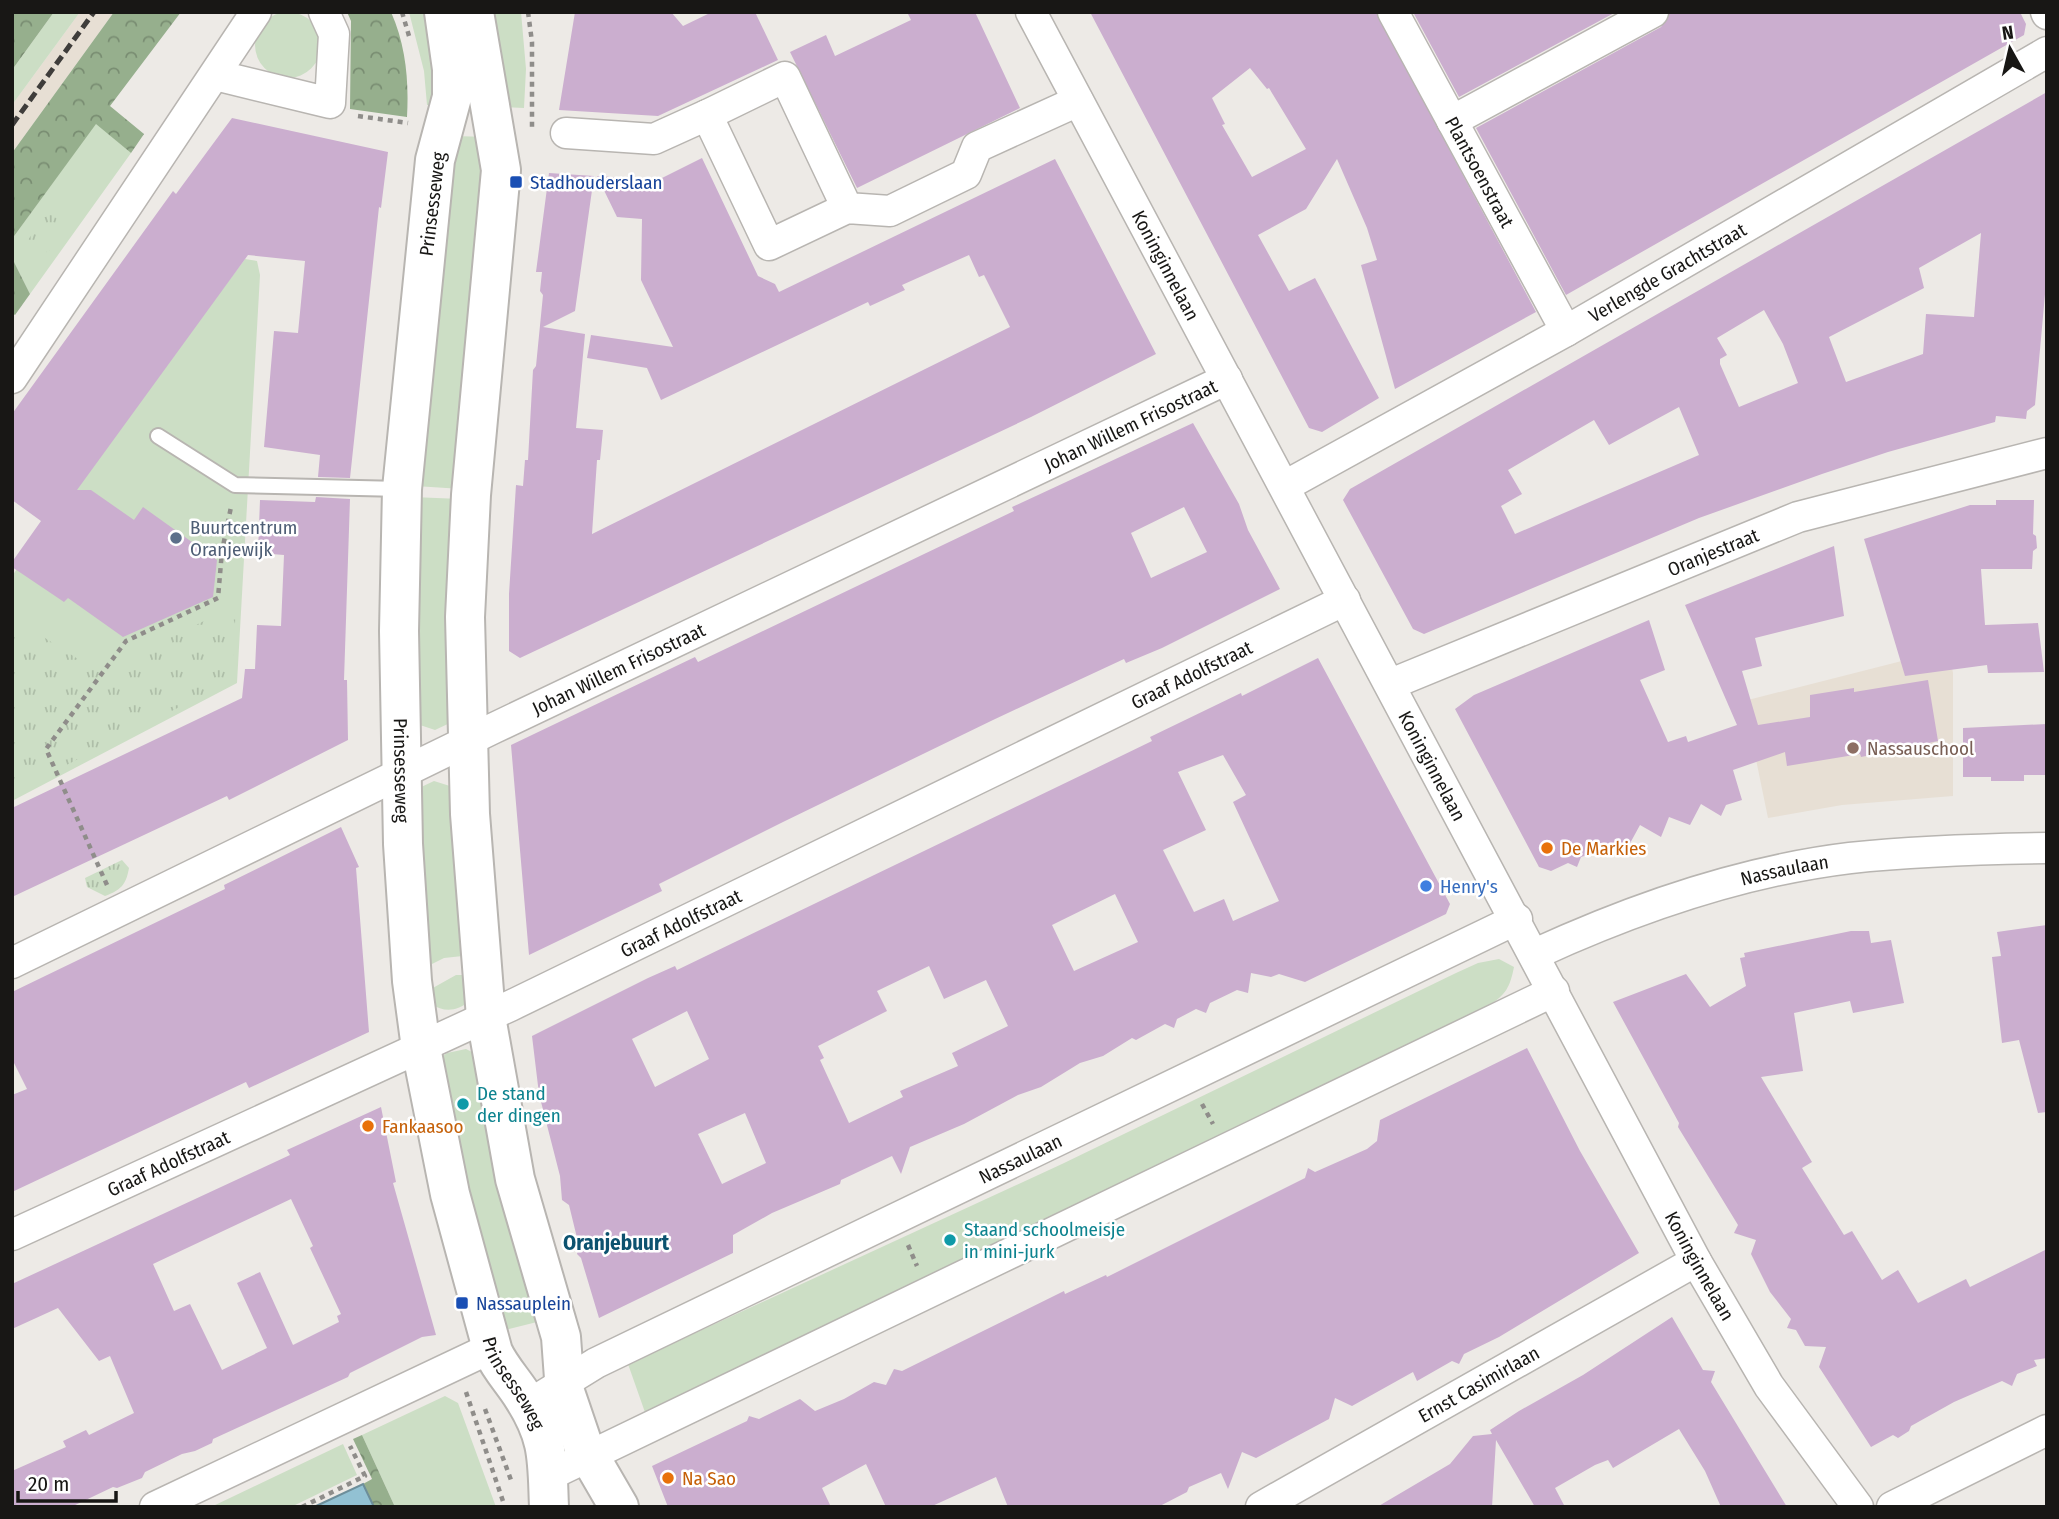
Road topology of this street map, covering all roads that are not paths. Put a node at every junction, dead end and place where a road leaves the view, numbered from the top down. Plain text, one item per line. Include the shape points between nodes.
1 (256, 12) edge
2 (324, 12) edge
3 (444, 12) edge
4 (474, 12) edge
5 (1031, 12) edge
6 (1393, 12) edge
7 (1653, 12) edge
8 (2047, 52) edge
9 (215, 75) junction
10 (1078, 101) junction
11 (707, 115) junction
12 (1452, 121) junction
13 (566, 133) dead end
14 (847, 208) junction
15 (1566, 331) junction
16 (12, 378) edge
17 (1227, 379) junction
18 (158, 436) dead end
19 (2047, 453) edge
20 (1284, 486) junction
21 (402, 489) junction
22 (1345, 600) junction
23 (1391, 684) junction
24 (468, 741) junction
25 (402, 774) junction
26 (2047, 848) edge
27 (1517, 919) junction
28 (1535, 954) junction
29 (12, 963) edge
30 (1554, 991) junction
31 (486, 1017) junction
32 (421, 1048) junction
33 (12, 1235) edge
34 (1696, 1261) junction
35 (491, 1348) junction
36 (564, 1383) junction
37 (528, 1405) junction
38 (2047, 1430) edge
39 (590, 1458) junction
40 (550, 1491) edge
41 (155, 1507) edge
42 (619, 1507) edge
43 (1261, 1507) edge
44 (1858, 1507) edge
45 (1892, 1507) edge

1 - 9 street
2 - 9 street via 334,34 330,103
3 - 21 street, Prinsesseweg via 452,97 435,160
4 - 24 street, Prinsesseweg via 501,185 468,555
5 - 10 street, Koninginnelaan
6 - 12 street, Plantsoenstraat
7 - 12 street
8 - 15 street, Verlengde Grachtstraat
9 - 16 street
10 - 14 street via 977,147 966,174 890,211
10 - 17 street, Koninginnelaan
11 - 13 street via 654,139
11 - 14 street via 769,245
11 - 14 street via 785,77
12 - 15 street, Plantsoenstraat
15 - 20 street, Verlengde Grachtstraat
17 - 20 street, Koninginnelaan
17 - 24 street, Johan Willem Frisostraat
18 - 21 lane via 235,485
19 - 23 street, Oranjestraat via 1798,517
20 - 22 street, Koninginnelaan
21 - 25 street, Prinsesseweg
22 - 23 street, Koninginnelaan
22 - 31 street, Graaf Adolfstraat
23 - 27 street, Koninginnelaan
24 - 25 street, Johan Willem Frisostraat
24 - 31 street, Prinsesseweg
25 - 29 street, Johan Willem Frisostraat
25 - 32 street, Prinsesseweg via 407,913
26 - 28 street, Nassaulaan via 1848,858 1723,883
27 - 28 street, Koninginnelaan
27 - 36 street, Nassaulaan via 596,1363
28 - 30 street, Koninginnelaan
30 - 34 street, Koninginnelaan
30 - 39 street
31 - 32 street, Graaf Adolfstraat
31 - 36 street, Prinsesseweg via 516,1179 561,1336
32 - 33 street, Graaf Adolfstraat
32 - 35 street, Prinsesseweg via 450,1195
34 - 43 street, Ernst Casimirlaan
34 - 44 street, Koninginnelaan via 1769,1386
35 - 37 street, Prinsesseweg via 499,1367
35 - 41 street
36 - 37 street, Nassaulaan
36 - 39 street, Prinsesseweg
37 - 40 street, Prinsesseweg via 541,1431
38 - 45 street
39 - 40 street
39 - 42 street, Prinsesseweg

